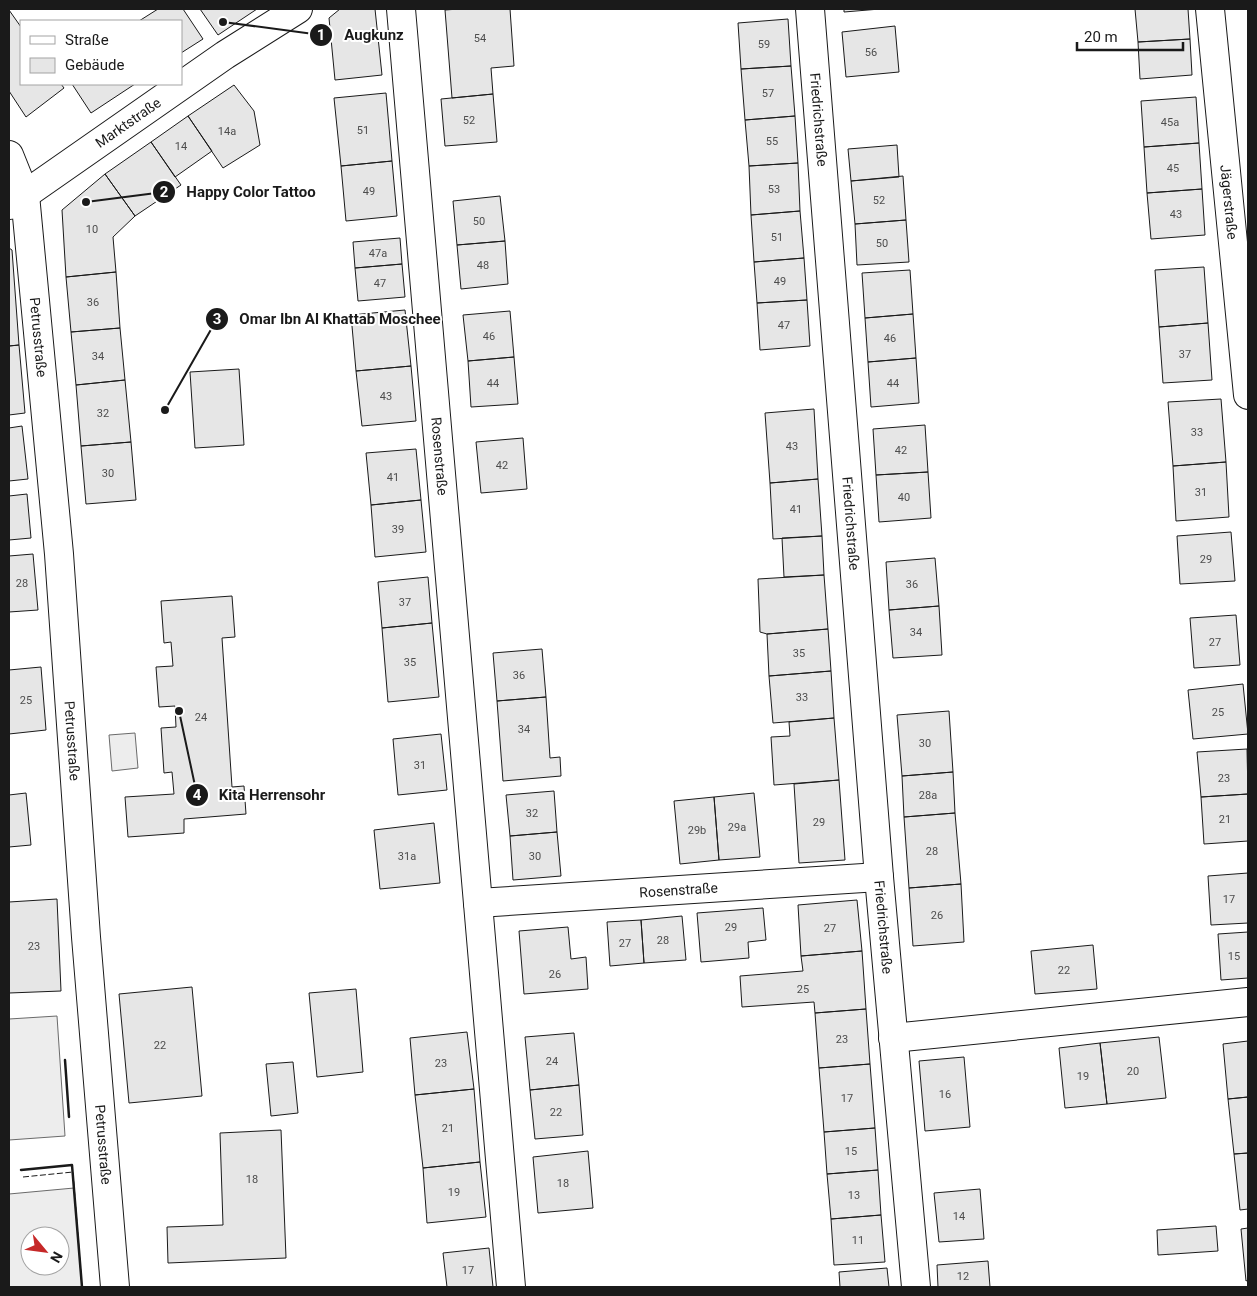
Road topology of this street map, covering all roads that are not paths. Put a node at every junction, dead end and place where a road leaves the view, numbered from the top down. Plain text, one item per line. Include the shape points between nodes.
1 (298, 9) edge
2 (401, 9) edge
3 (810, 9) edge
4 (1210, 9) edge
5 (9, 156) edge
6 (17, 200) edge
7 (1248, 395) edge
8 (879, 877) junction
9 (478, 903) junction
10 (1248, 1002) edge
11 (893, 1038) junction
12 (115, 1287) edge
13 (511, 1287) edge
14 (916, 1287) edge

1 - 6 street, Marktstraße
2 - 9 street, Rosenstraße
3 - 8 street, Friedrichstraße
4 - 7 street, Jägerstraße
5 - 6 street, Petrusstraße
6 - 12 street, Petrusstraße via 59,554
8 - 9 street, Rosenstraße
8 - 11 street, Friedrichstraße
9 - 13 street, Rosenstraße
10 - 11 street
11 - 14 street, Friedrichstraße

